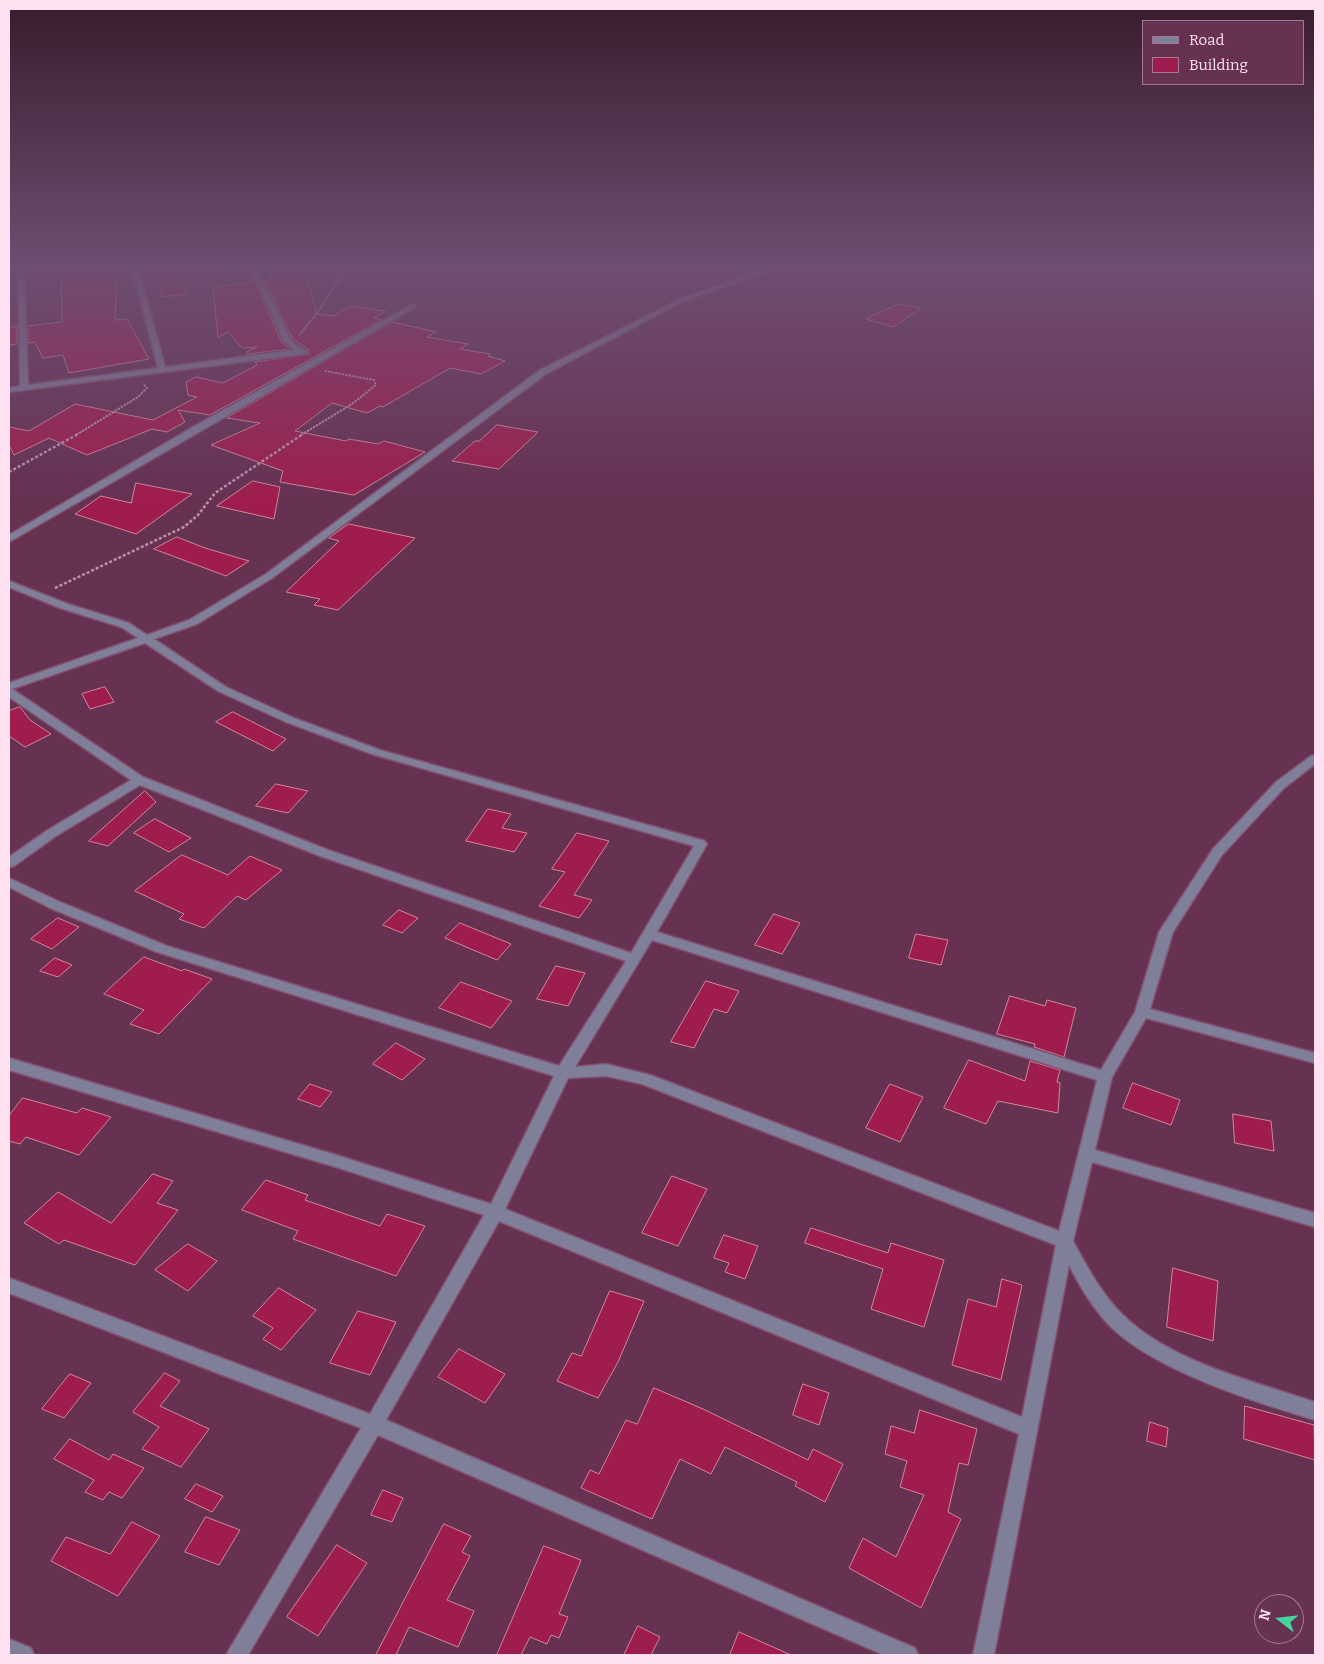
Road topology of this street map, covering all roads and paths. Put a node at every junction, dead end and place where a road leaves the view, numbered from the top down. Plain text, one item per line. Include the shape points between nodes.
1 (23, 346) edge
2 (156, 346) edge
3 (292, 346) edge
4 (343, 346) edge
5 (590, 346) edge
6 (302, 351) junction
7 (321, 358) junction
8 (306, 367) junction
9 (162, 370) junction
10 (134, 373) junction
11 (24, 387) junction
12 (9, 390) edge
13 (9, 472) edge
14 (9, 539) edge
15 (9, 584) edge
16 (38, 596) junction
17 (145, 640) junction
18 (9, 687) edge
19 (9, 692) edge
20 (1315, 758) edge
21 (139, 780) junction
22 (9, 863) edge
23 (9, 882) edge
24 (649, 934) junction
25 (634, 959) junction
26 (1142, 1012) junction
27 (1315, 1058) edge
28 (9, 1064) edge
29 (564, 1073) junction
30 (1105, 1077) junction
31 (1088, 1154) junction
32 (495, 1212) junction
33 (1315, 1220) edge
34 (1065, 1241) junction
35 (9, 1284) edge
36 (1315, 1411) edge
37 (374, 1424) junction
38 (1029, 1429) junction
39 (9, 1649) edge
40 (24, 1655) edge
41 (236, 1655) edge
42 (908, 1655) edge
43 (982, 1655) edge

1 - 11 street
2 - 9 street
3 - 6 street
4 - 7 street
5 - 17 street via 543,372 269,576 193,622
6 - 7 street
6 - 9 street
7 - 8 street
8 - 14 street
8 - 16 path via 374,380 376,385 215,494 184,527
9 - 10 street
10 - 11 street
10 - 13 path via 147,388 138,397
11 - 12 street
15 - 16 street
16 - 17 street via 125,625
17 - 18 street
17 - 24 street via 222,689 290,720 376,752 701,844
19 - 21 street
20 - 26 street via 1280,785 1217,852 1166,932
21 - 22 street
21 - 25 street via 324,854
23 - 29 street via 55,905 162,949
24 - 25 street
24 - 30 street
25 - 29 street
26 - 27 street
26 - 30 street
28 - 32 street
29 - 32 street
29 - 34 street via 606,1070 645,1080
30 - 31 street
31 - 33 street
31 - 34 street
32 - 37 street
32 - 38 street
34 - 36 street via 1083,1275 1125,1328 1160,1350 1209,1373
34 - 38 street
35 - 37 street
37 - 41 street
37 - 42 street
38 - 43 street
39 - 40 street

